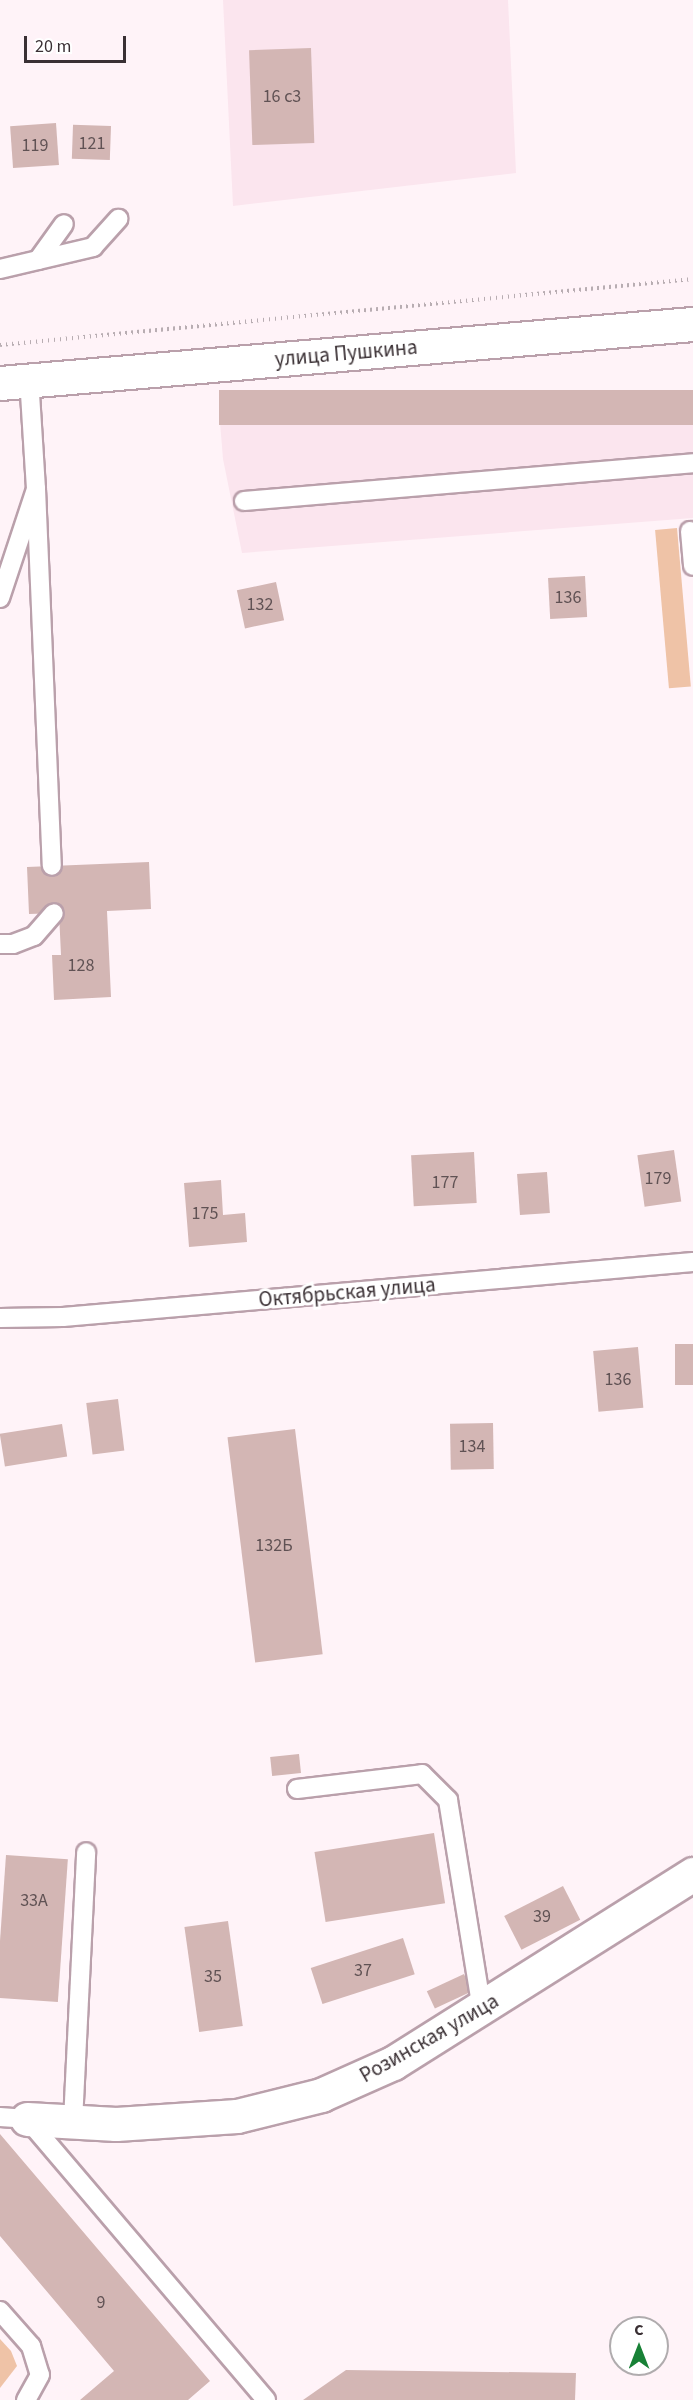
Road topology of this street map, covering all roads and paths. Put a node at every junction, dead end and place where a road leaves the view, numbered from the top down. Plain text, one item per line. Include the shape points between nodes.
1 (118, 219) dead end
2 (64, 224) dead end
3 (38, 260) junction
4 (0, 269) edge
5 (693, 279) edge
6 (693, 324) edge
7 (0, 345) edge
8 (14, 381) edge
9 (693, 463) edge
10 (36, 489) junction
11 (244, 501) dead end
12 (690, 531) dead end
13 (693, 566) edge
14 (0, 598) edge
15 (52, 866) dead end
16 (54, 913) dead end
17 (0, 944) edge
18 (693, 1262) edge
19 (0, 1317) edge
20 (297, 1789) dead end
21 (86, 1852) dead end
22 (693, 1874) edge
23 (482, 2010) junction
24 (14, 2118) edge
25 (73, 2122) junction
26 (0, 2311) edge
27 (26, 2400) edge
28 (266, 2400) edge

1 - 3 lane via 93,247
2 - 3 lane
3 - 4 lane
5 - 7 path
6 - 8 street, улица Пушкина
8 - 10 lane
9 - 11 lane
10 - 14 lane
10 - 15 lane
12 - 13 lane
16 - 17 lane via 34,936
18 - 19 lane, Октябрьская улица via 63,1317
20 - 23 lane via 422,1774 448,1800
21 - 25 lane
22 - 23 street, Розинская улица
23 - 25 street, Розинская улица via 393,2063 321,2095 237,2116 116,2124
24 - 25 street, Розинская улица
24 - 28 lane
26 - 27 lane via 32,2346 40,2375

